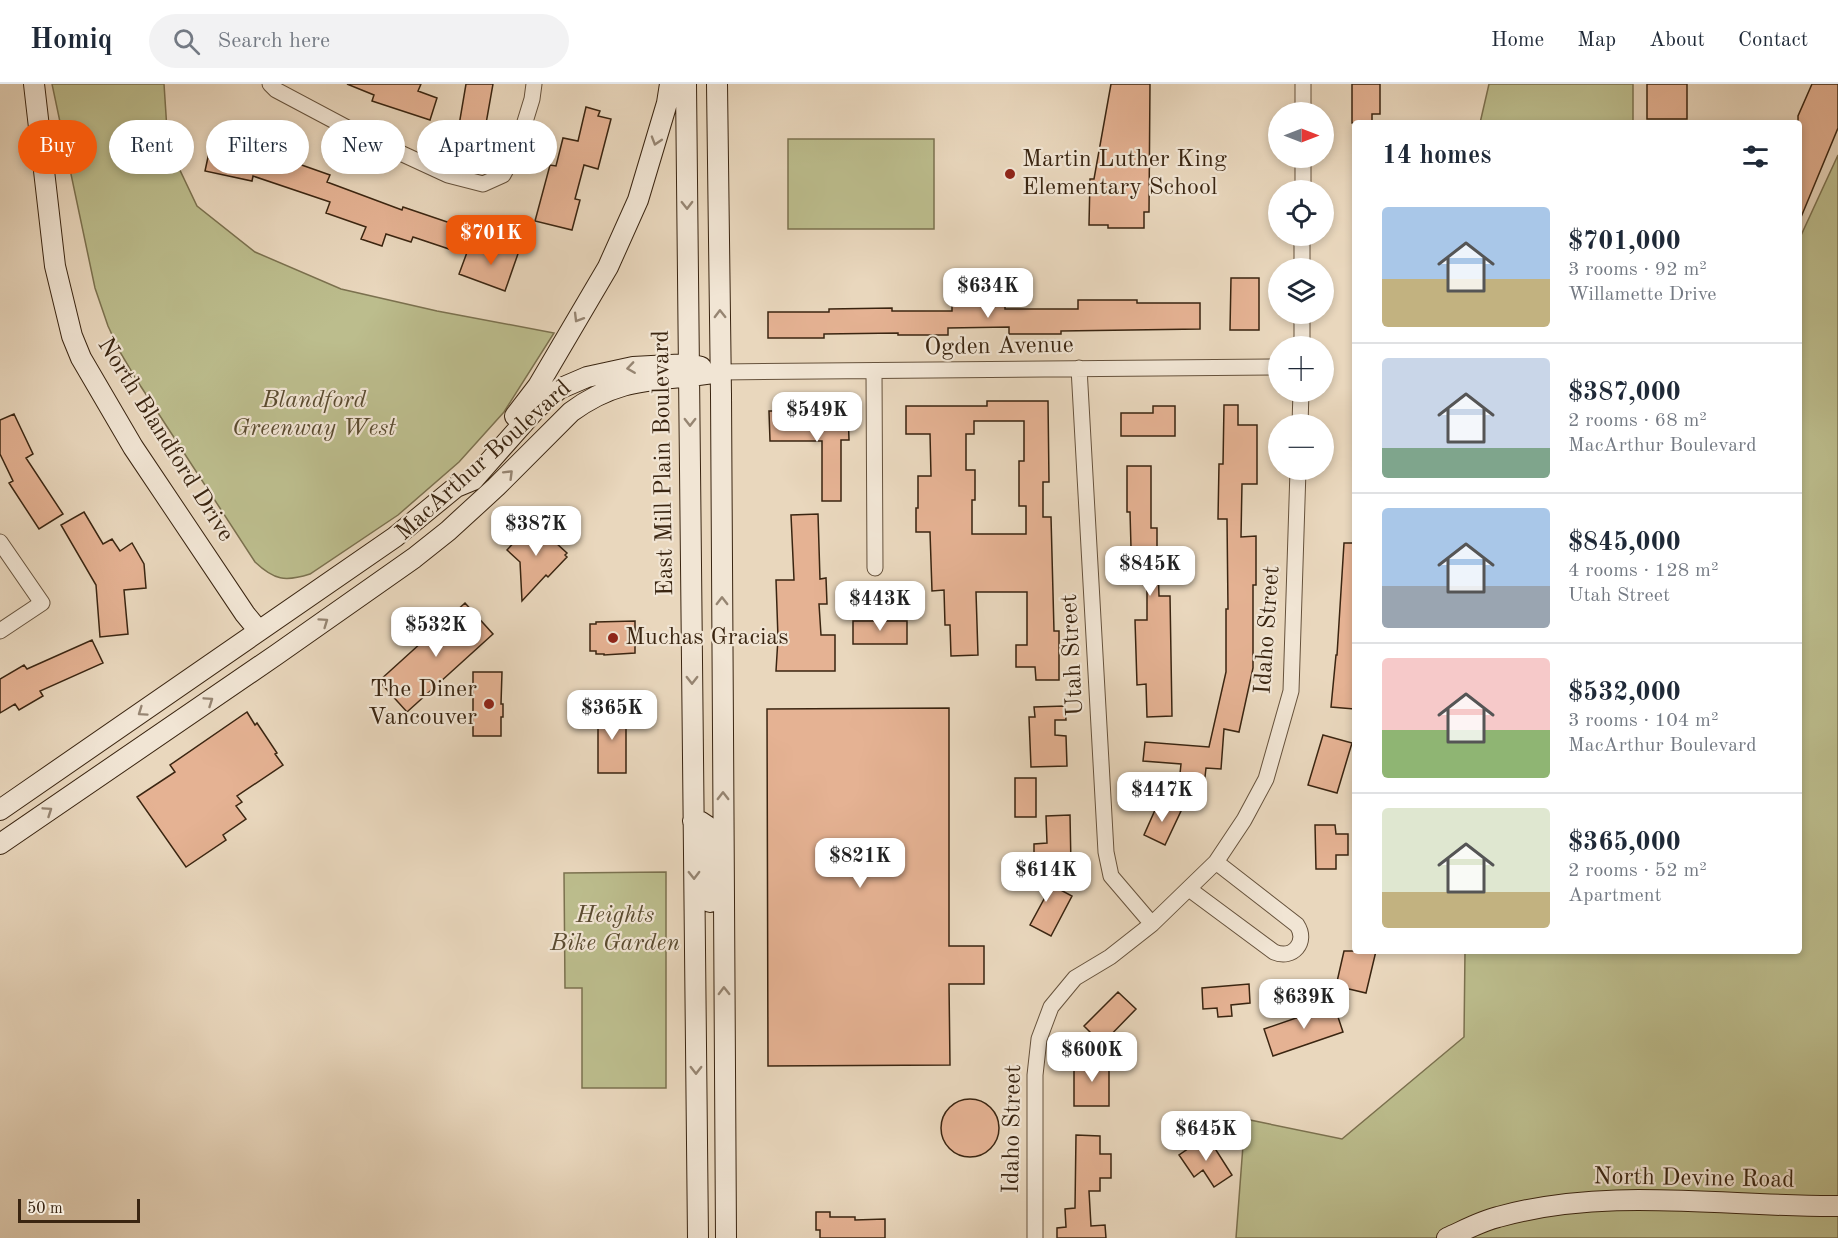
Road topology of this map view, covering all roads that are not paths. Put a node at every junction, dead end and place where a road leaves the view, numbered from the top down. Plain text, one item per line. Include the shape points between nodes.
1 (34, 84) edge
2 (270, 84) edge
3 (534, 84) edge
4 (670, 84) edge
5 (686, 84) edge
6 (717, 84) edge
7 (1303, 84) edge
8 (1303, 102) edge
9 (1268, 367) edge
10 (1079, 368) junction
11 (689, 371) junction
12 (720, 372) junction
13 (874, 372) junction
14 (1298, 480) edge
15 (456, 488) junction
16 (0, 542) edge
17 (875, 568) dead end
18 (0, 631) edge
19 (259, 632) junction
20 (0, 810) edge
21 (693, 821) junction
22 (0, 844) edge
23 (1216, 862) junction
24 (1189, 889) junction
25 (1152, 924) junction
26 (723, 962) junction
27 (695, 994) junction
28 (725, 1157) junction
29 (1838, 1206) edge
30 (698, 1238) edge
31 (726, 1238) edge
32 (1035, 1238) edge
33 (1448, 1238) edge

1 - 19 street, North Blandford Drive via 55,266 72,336 133,447
2 - 3 street via 357,133 448,175 483,184 503,175 516,151
4 -> 15 street via 638,200 608,267 525,404 464,472
5 -> 11 street, East Mill Plain Boulevard
12 -> 6 street
7 - 8 street
9 - 10 street, Ogden Avenue
10 - 13 street, Ogden Avenue
10 - 25 street, Utah Street via 1107,852 1111,876
11 - 12 street, MacArthur Boulevard
11 -> 15 street, MacArthur Boulevard via 642,366 588,377 559,389 472,480
11 -> 21 street, East Mill Plain Boulevard
22 -> 11 street, MacArthur Boulevard via 414,558 584,403 636,382
12 - 13 street, Ogden Avenue
26 -> 12 street
13 - 17 street
14 - 23 street, Idaho Street via 1291,691 1266,779
15 - 19 street, MacArthur Boulevard via 395,537
16 - 18 street via 42,603
19 -> 20 street, MacArthur Boulevard
21 - 26 street via 707,826 710,929
21 -> 27 street, East Mill Plain Boulevard
23 - 24 street, Idaho Street
23 - 24 street via 1298,925 1302,935 1295,951 1285,955 1274,952
24 - 25 street, Idaho Street
25 - 32 street, Idaho Street via 1075,978 1051,1007 1039,1039 1035,1075
28 -> 26 street
27 - 28 street via 706,999 711,1008 712,1127
27 -> 30 street, East Mill Plain Boulevard
28 - 31 street
29 - 33 street, North Devine Road via 1642,1199 1547,1206 1496,1217

